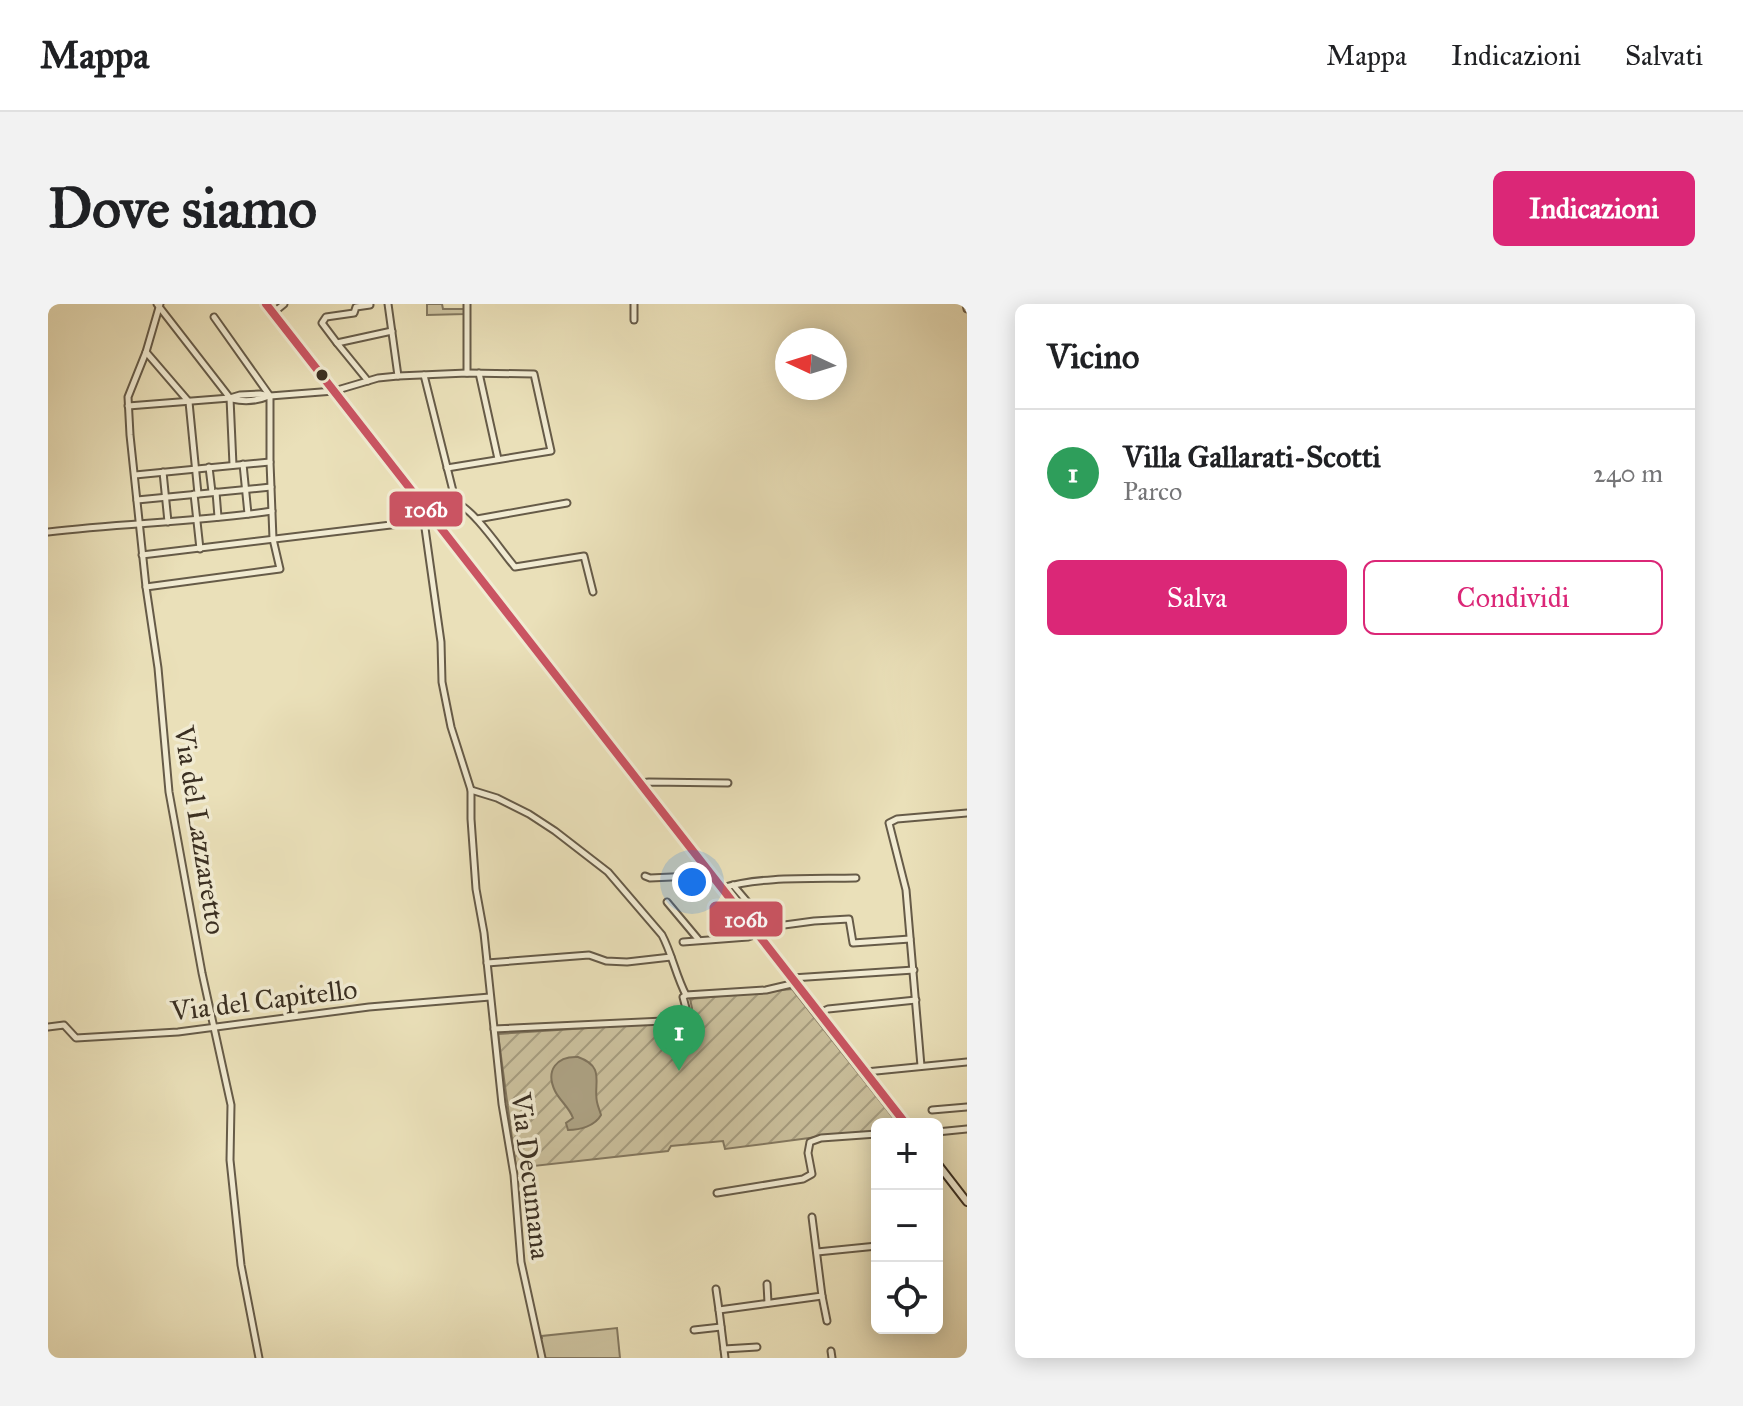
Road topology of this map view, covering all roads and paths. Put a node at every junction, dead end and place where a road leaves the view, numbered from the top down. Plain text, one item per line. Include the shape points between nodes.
1 (266, 304) edge
2 (284, 304) edge
3 (388, 304) edge
4 (467, 304) edge
5 (634, 304) edge
6 (370, 305) edge
7 (159, 306) edge
8 (273, 313) junction
9 (214, 317) dead end
10 (634, 320) dead end
11 (392, 331) junction
12 (337, 343) junction
13 (146, 352) junction
14 (467, 373) junction
15 (479, 373) junction
16 (424, 375) junction
17 (398, 376) junction
18 (368, 381) junction
19 (334, 391) junction
20 (270, 396) junction
21 (230, 398) junction
22 (189, 402) junction
23 (128, 406) junction
24 (498, 459) junction
25 (270, 462) junction
26 (243, 464) junction
27 (233, 465) junction
28 (209, 467) junction
29 (196, 468) junction
30 (447, 468) junction
31 (163, 472) junction
32 (135, 475) junction
33 (271, 487) junction
34 (245, 489) junction
35 (214, 492) junction
36 (196, 494) junction
37 (165, 497) junction
38 (137, 500) junction
39 (456, 503) junction
40 (567, 503) dead end
41 (272, 511) junction
42 (428, 512) junction
43 (248, 514) junction
44 (218, 517) junction
45 (197, 519) junction
46 (476, 519) junction
47 (424, 521) junction
48 (168, 522) junction
49 (140, 524) junction
50 (48, 532) edge
51 (273, 539) junction
52 (200, 549) junction
53 (142, 555) junction
54 (146, 587) junction
55 (593, 592) dead end
56 (639, 783) junction
57 (728, 783) dead end
58 (471, 790) junction
59 (967, 813) edge
60 (706, 869) junction
61 (645, 876) dead end
62 (856, 878) dead end
63 (733, 885) junction
64 (721, 888) junction
65 (667, 902) dead end
66 (768, 926) junction
67 (756, 932) junction
68 (910, 939) junction
69 (698, 940) junction
70 (683, 942) dead end
71 (671, 957) junction
72 (487, 963) junction
73 (914, 970) junction
74 (794, 980) junction
75 (686, 995) junction
76 (490, 997) junction
77 (916, 1000) junction
78 (819, 1013) junction
79 (48, 1027) edge
80 (213, 1028) junction
81 (494, 1029) junction
82 (967, 1062) edge
83 (921, 1066) junction
84 (866, 1072) junction
85 (967, 1107) edge
86 (932, 1110) dead end
87 (901, 1118) edge
88 (967, 1129) edge
89 (943, 1131) edge
90 (871, 1134) edge
91 (943, 1171) edge
92 (717, 1193) dead end
93 (967, 1202) edge
94 (812, 1217) dead end
95 (871, 1247) edge
96 (817, 1252) junction
97 (767, 1284) dead end
98 (716, 1289) dead end
99 (822, 1296) junction
100 (768, 1303) junction
101 (719, 1310) junction
102 (827, 1321) dead end
103 (721, 1327) junction
104 (694, 1330) dead end
105 (757, 1347) dead end
106 (724, 1348) junction
107 (259, 1358) edge
108 (542, 1358) edge
109 (725, 1358) edge

1 - 8 street
2 - 8 street
3 - 11 street
4 - 14 street
5 - 10 street
6 - 12 street via 323,319
7 - 13 street, Via del Lazzaretto
7 - 21 street
8 - 19 street
9 - 20 street
11 - 12 street
11 - 17 street
12 - 18 street
13 - 22 street
13 - 23 street, Via del Lazzaretto
14 - 15 street
14 - 16 street
15 - 24 street
15 - 24 street via 534,374 551,451
16 - 17 street
16 - 30 street
17 - 18 street
18 - 19 street
19 - 20 street
19 - 42 street
20 - 21 street
20 - 25 street
21 - 22 street
21 - 27 street
22 - 23 street
22 - 29 street
23 - 32 street, Via del Lazzaretto
24 - 30 street
25 - 26 street
25 - 33 street
26 - 27 street
26 - 34 street
27 - 28 street
28 - 29 street
28 - 35 street
29 - 31 street
29 - 36 street
30 - 39 street
31 - 32 street
31 - 37 street
32 - 38 street, Via del Lazzaretto
33 - 34 street
33 - 41 street
34 - 35 street
34 - 43 street
35 - 36 street
35 - 44 street
36 - 37 street
36 - 45 street
37 - 38 street
37 - 48 street
38 - 49 street, Via del Lazzaretto
39 - 42 street
39 - 46 street
40 - 46 street
41 - 43 street
41 - 51 street
42 - 47 street
42 - 56 street
43 - 44 street
44 - 45 street
45 - 48 street
45 - 52 street
46 - 55 street via 515,567 584,556
47 - 51 street
47 - 58 street, Via Decumana via 442,682
48 - 49 street
49 - 50 street
49 - 53 street, Via del Lazzaretto
51 - 52 street
51 - 54 street via 280,569
52 - 53 street
53 - 54 street, Via del Lazzaretto
54 - 80 street, Via del Lazzaretto via 169,792
56 - 57 street
56 - 60 street
58 - 71 street via 529,814 608,872 662,935
58 - 72 street, Via Decumana via 476,889
59 - 68 street via 889,823 906,890
60 - 61 street via 694,876
60 - 64 street
62 - 63 street
63 - 64 street
63 - 66 street
64 - 67 street
65 - 69 street
66 - 67 street
66 - 68 street via 849,919 853,943
67 - 69 street
67 - 74 street
68 - 73 street
69 - 70 street
71 - 72 street via 627,962 589,955
71 - 75 street
72 - 76 street, Via Decumana
73 - 74 street
73 - 77 street
74 - 75 street via 766,990
74 - 78 street
75 - 81 street via 685,1020
76 - 80 street, Via del Capitello
76 - 81 street, Via Decumana
77 - 78 street
77 - 83 street
78 - 84 street
79 - 80 street, Via del Capitello via 64,1025 76,1038
80 - 107 street, Via del Lazzaretto via 231,1105 230,1160 241,1265
81 - 108 street, Via Decumana via 521,1262
82 - 83 street
83 - 84 street
84 - 87 street
85 - 86 street
88 - 89 street
90 - 92 street via 810,1142 812,1174 803,1179
91 - 93 street
94 - 96 street
95 - 96 street
96 - 99 street
97 - 100 street
98 - 101 street
99 - 100 street
99 - 102 street
100 - 101 street
101 - 103 street
103 - 104 street
103 - 106 street
105 - 106 street
106 - 109 street

